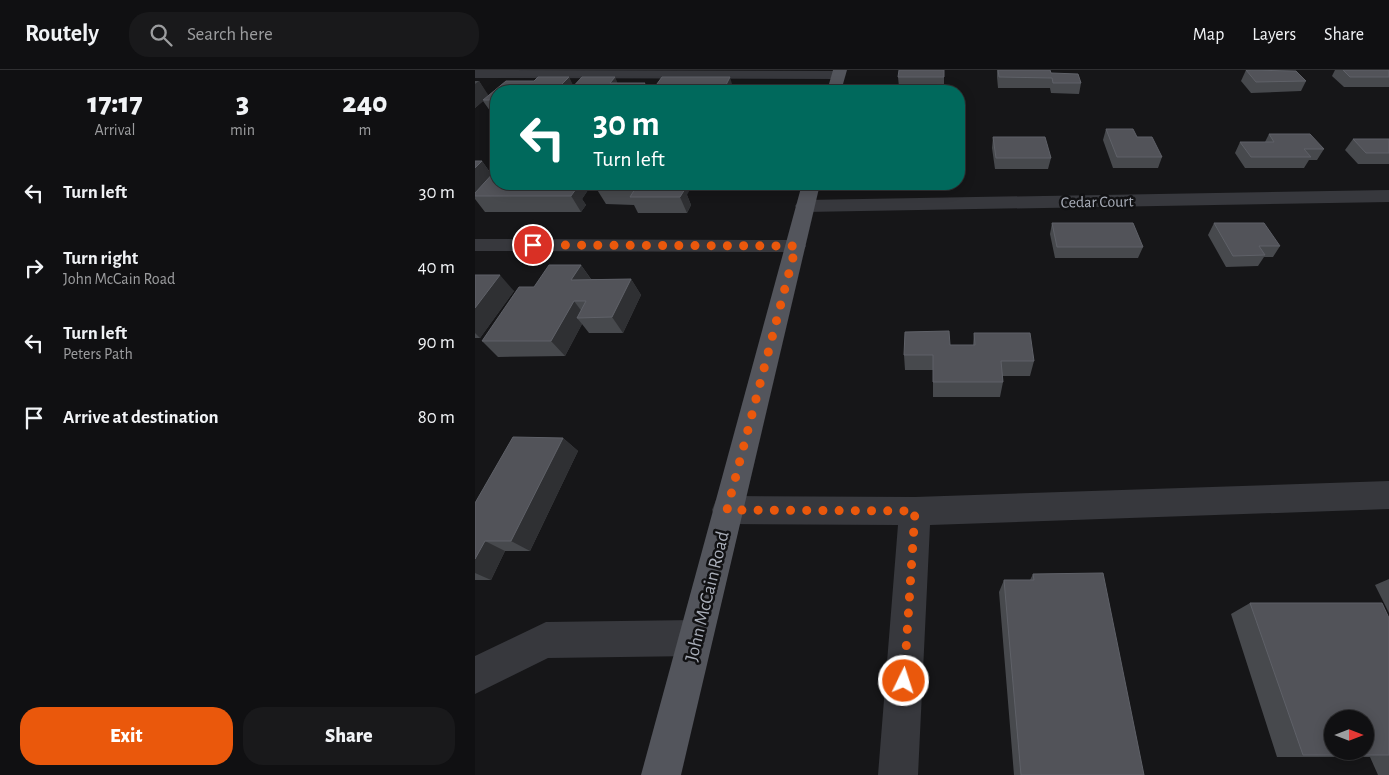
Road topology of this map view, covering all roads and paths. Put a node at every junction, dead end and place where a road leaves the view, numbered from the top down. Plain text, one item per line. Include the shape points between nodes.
1 (839, 73) edge
2 (475, 74) edge
3 (808, 195) edge
4 (1389, 196) edge
5 (475, 245) edge
6 (796, 246) junction
7 (1389, 495) edge
8 (727, 510) junction
9 (915, 511) junction
10 (695, 638) junction
11 (475, 674) edge
12 (661, 775) edge
13 (898, 775) edge

1 - 2 street
3 - 4 street, Cedar Court
3 - 6 main road, John McCain Road
5 - 6 street
6 - 8 main road, John McCain Road
7 - 9 street
8 - 9 street
8 - 10 main road, John McCain Road
9 - 13 street
10 - 11 street via 546,640
10 - 12 main road, John McCain Road

